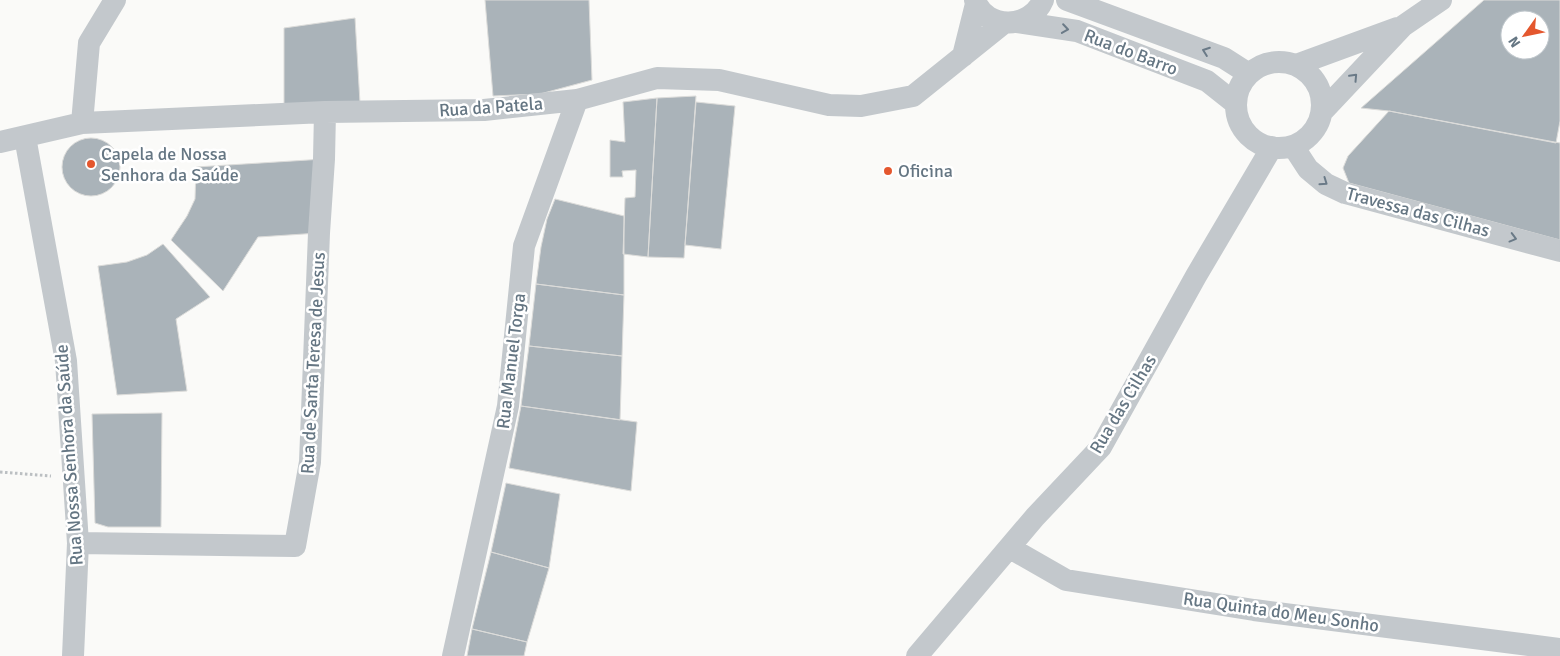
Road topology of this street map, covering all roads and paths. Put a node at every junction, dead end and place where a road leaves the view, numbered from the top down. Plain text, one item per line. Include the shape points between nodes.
1 (114, 0) edge
2 (1043, 0) edge
3 (1067, 0) edge
4 (1441, 0) edge
5 (976, 2) edge
6 (1011, 22) junction
7 (1403, 26) junction
8 (963, 56) junction
9 (1296, 65) junction
10 (1249, 74) junction
11 (576, 100) junction
12 (1236, 104) junction
13 (325, 112) junction
14 (1321, 113) junction
15 (82, 123) junction
16 (25, 137) junction
17 (0, 142) edge
18 (1282, 146) junction
19 (1560, 251) edge
20 (0, 472) edge
21 (74, 478) junction
22 (78, 543) junction
23 (1010, 548) junction
24 (1560, 649) edge
25 (73, 656) edge
26 (453, 656) edge
27 (918, 656) edge

1 - 15 street via 89,43
2 - 6 street, Rua da Patela via 1028,18
10 -> 3 street, Rua do Barro via 1224,58
4 - 7 street
5 - 6 street, Rua do Barro via 993,20
5 - 8 street
6 - 8 street, Rua da Patela
6 -> 12 street, Rua do Barro via 1077,31 1207,81
7 - 9 street
14 -> 7 street
8 - 11 street, Rua da Patela via 913,96 861,106 829,105 718,80 657,78
9 - 10 street via 1271,62
9 - 14 street via 1317,85
10 - 12 street via 1237,93
11 - 13 street, Rua da Patela via 484,110
11 - 26 street, Rua Manuel Torga via 524,246 508,406
12 - 18 street via 1237,116 1246,132 1260,143
13 - 15 street, Rua da Patela
13 - 22 street, Rua de Santa Teresa de Jesus via 310,462 295,546
14 - 18 street via 1306,138
15 - 16 street, Rua da Patela
16 - 17 street, Rua da Patela
16 - 21 street, Rua Nossa Senhora da Saúde via 66,361
18 -> 19 street, Travessa das Cilhas via 1326,184 1345,193
18 - 23 street, Rua das Cilhas via 1196,276 1101,447
20 - 21 path
21 - 22 street, Rua Nossa Senhora da Saúde
22 - 25 street, Rua Nossa Senhora da Saúde
23 - 24 street, Rua Quinta do Meu Sonho via 1066,580 1254,610
23 - 27 street, Rua das Cilhas

